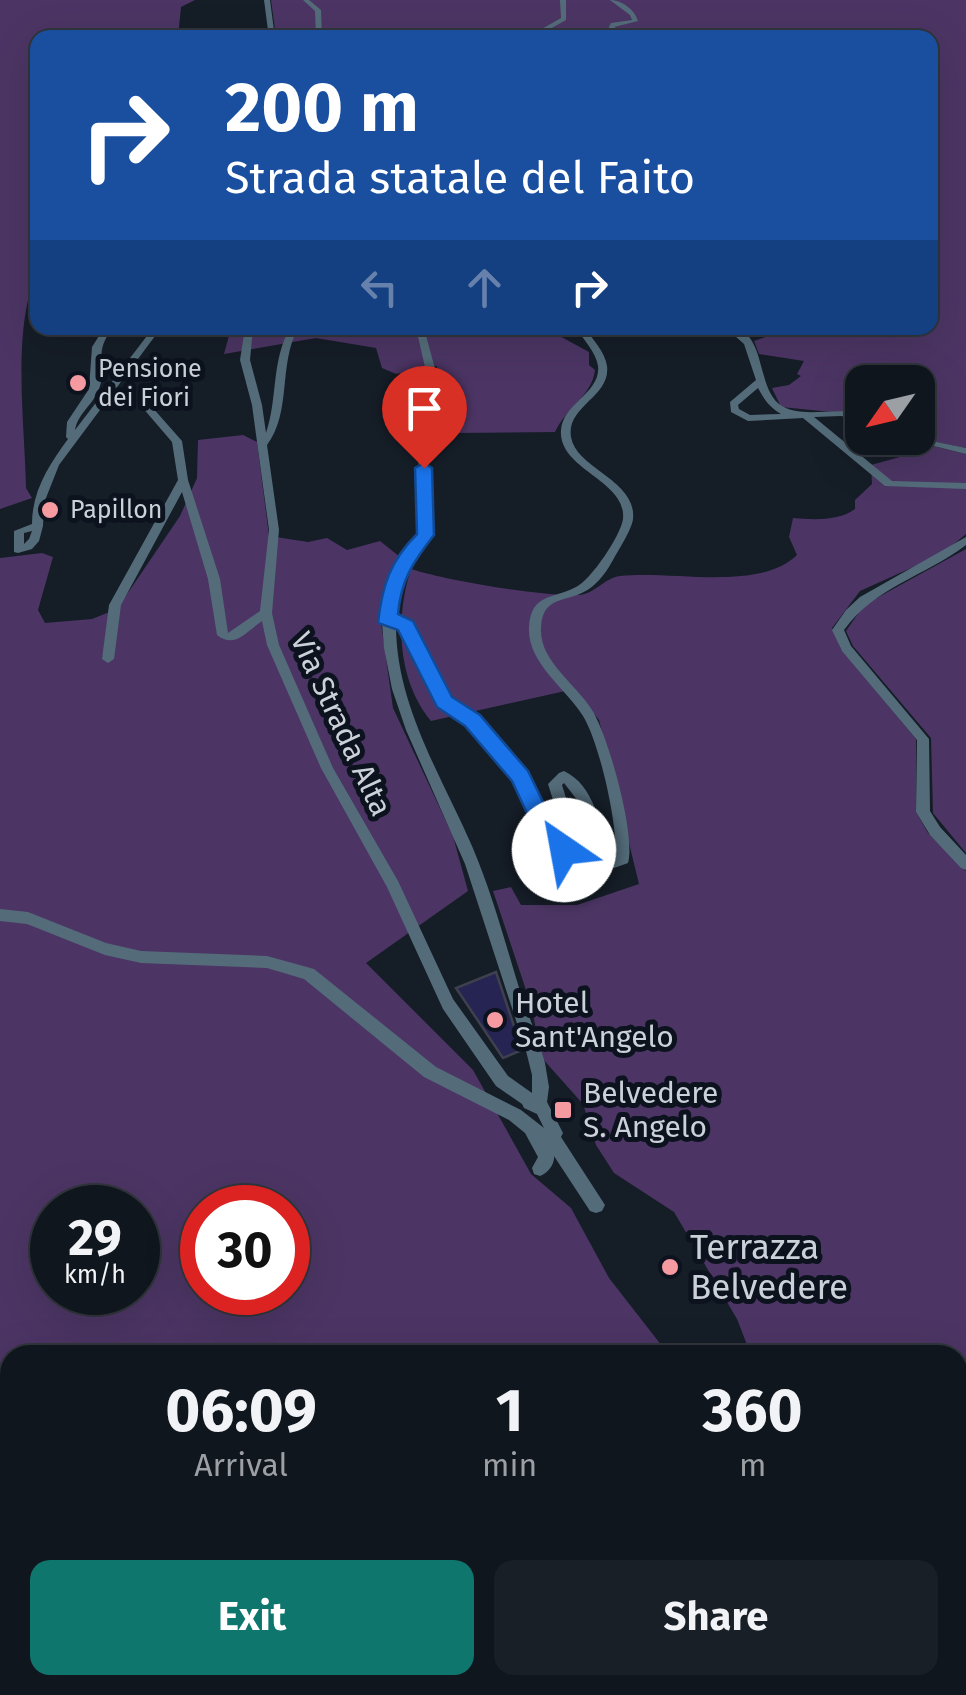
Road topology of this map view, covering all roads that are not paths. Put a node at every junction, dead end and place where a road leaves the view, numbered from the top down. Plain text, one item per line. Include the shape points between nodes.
1 (268, 0) edge
2 (306, 0) edge
3 (563, 0) edge
4 (613, 0) edge
5 (271, 30) edge
6 (319, 30) edge
7 (544, 30) edge
8 (616, 30) edge
9 (104, 335) edge
10 (152, 335) edge
11 (248, 335) edge
12 (289, 335) edge
13 (422, 335) edge
14 (587, 335) edge
15 (741, 335) edge
16 (762, 380) junction
17 (152, 391) dead end
18 (845, 413) edge
19 (800, 414) junction
20 (72, 438) junction
21 (263, 444) junction
22 (935, 444) edge
23 (966, 451) edge
24 (183, 480) junction
25 (966, 486) edge
26 (38, 526) dead end
27 (966, 540) edge
28 (266, 613) junction
29 (388, 623) junction
30 (108, 659) dead end
31 (966, 864) edge
32 (0, 915) edge
33 (527, 1101) junction
34 (542, 1134) junction
35 (540, 1168) dead end
36 (596, 1205) dead end

1 - 5 street
2 - 6 street via 318,10
3 - 7 street via 564,19
4 - 8 street via 635,21 614,24
9 - 20 street via 94,350 96,383 72,419
10 - 20 street
11 - 21 street, Via Strada Alta via 245,360
12 - 21 street via 282,346 274,424
13 - 29 street via 433,380 423,440 426,535 391,586
14 - 29 street via 598,346 601,374 590,398 569,416 564,436 622,496 628,520 595,576 582,589 552,597 538,609 535,624 550,668 594,722 623,859 604,858 588,810 564,776 555,784 573,843 554,848 520,776 473,720 444,702 406,626
15 - 16 street via 749,340
16 - 19 street via 772,403
16 - 19 street via 734,410 748,418
17 - 24 street via 147,407 177,441
18 - 19 street
19 - 25 street via 888,484
20 - 26 street via 40,496
21 - 28 street, Via Strada Alta via 274,530
22 - 23 street
24 - 28 street via 214,579 223,635 242,634
24 - 30 street via 114,606
27 - 31 street via 947,556 864,594 838,630 923,738 924,812
28 - 33 street, Via Strada Alta via 272,645 327,768 393,885 422,956 475,1048
29 - 33 street via 403,712 466,847 542,1083 540,1099
32 - 34 street via 28,918 141,957 267,962 309,974 430,1072
33 - 34 street, Via Strada Alta via 553,1123
34 - 35 street via 547,1158
34 - 36 street

